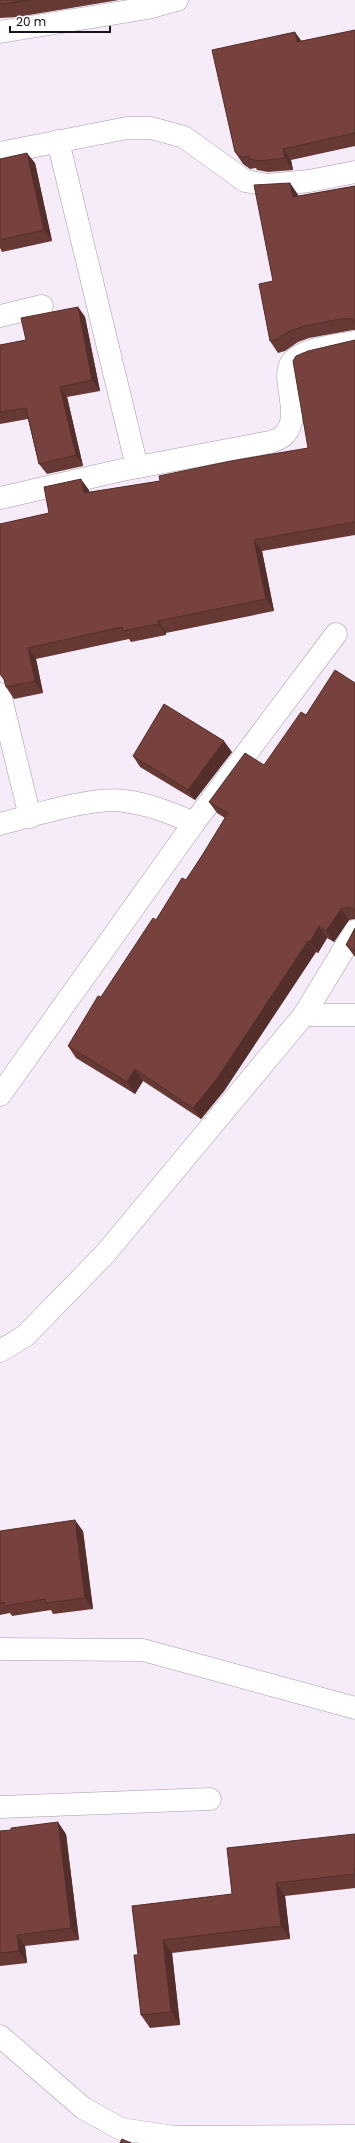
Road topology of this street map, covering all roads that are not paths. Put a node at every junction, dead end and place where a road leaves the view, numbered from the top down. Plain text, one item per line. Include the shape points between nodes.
1 (178, 0) edge
2 (148, 4) edge
3 (0, 32) edge
4 (58, 141) junction
5 (0, 153) edge
6 (355, 172) edge
7 (42, 306) dead end
8 (0, 316) edge
9 (355, 342) edge
10 (137, 467) junction
11 (0, 498) edge
12 (336, 634) dead end
13 (0, 694) edge
14 (30, 817) junction
15 (194, 823) junction
16 (0, 824) edge
17 (355, 931) edge
18 (304, 1015) junction
19 (355, 1015) edge
20 (0, 1095) edge
21 (0, 1351) edge
22 (0, 1648) edge
23 (355, 1708) edge
24 (210, 1799) dead end
25 (0, 1808) edge
26 (0, 2036) edge
27 (355, 2136) edge
28 (228, 2141) edge

1 - 2 street
2 - 3 street
4 - 5 street
4 - 6 street via 127,128 151,128 184,138 245,181 268,185 309,181
4 - 10 street
7 - 8 street
9 - 10 street via 314,350 291,362 288,373 291,425 284,436 270,442
10 - 11 street
12 - 15 street
13 - 14 street
14 - 15 street via 92,802 122,800 156,807
14 - 16 street
15 - 20 street
17 - 18 street
18 - 19 street
18 - 21 street via 105,1254 25,1336
22 - 23 street via 143,1650
24 - 25 street
26 - 28 street via 83,2108 121,2129 174,2138
27 - 28 street

